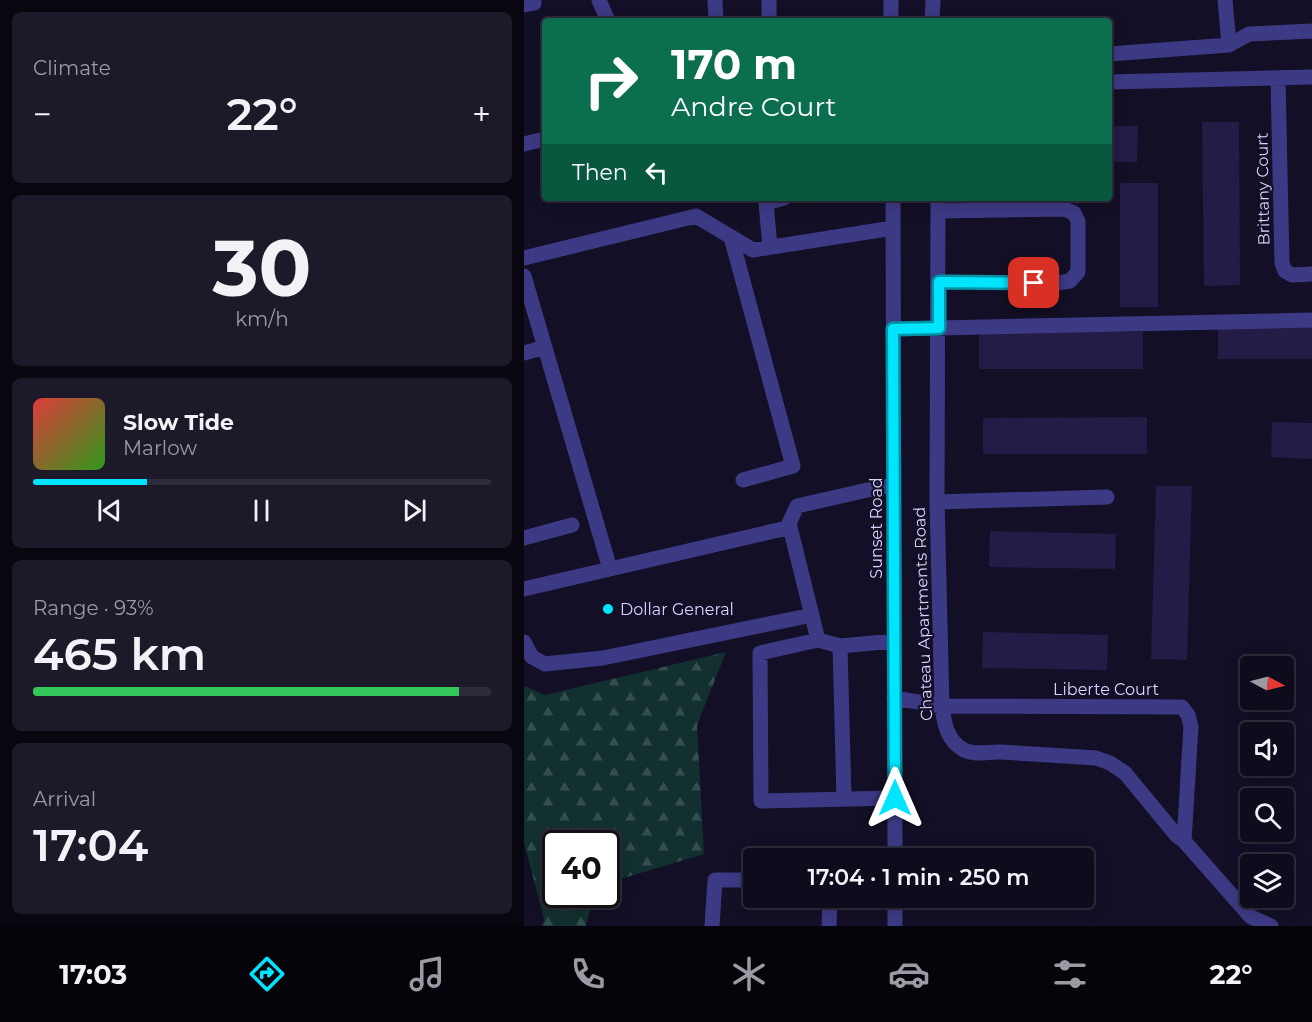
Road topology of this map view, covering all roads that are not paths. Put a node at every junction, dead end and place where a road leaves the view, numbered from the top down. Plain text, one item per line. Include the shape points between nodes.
1 (599, 0) edge
2 (715, 0) edge
3 (769, 0) edge
4 (891, 0) edge
5 (933, 0) edge
6 (1225, 0) edge
7 (607, 18) edge
8 (716, 18) edge
9 (769, 18) edge
10 (891, 18) edge
11 (932, 18) edge
12 (1313, 31) edge
13 (1229, 45) junction
14 (1112, 54) edge
15 (1313, 77) edge
16 (1278, 78) junction
17 (1112, 82) edge
18 (542, 140) edge
19 (524, 144) edge
20 (765, 201) edge
21 (893, 201) edge
22 (938, 205) edge
23 (893, 228) junction
24 (731, 237) junction
25 (770, 248) junction
26 (524, 258) edge
27 (1313, 274) edge
28 (524, 276) edge
29 (939, 282) junction
30 (1313, 320) edge
31 (939, 328) junction
32 (893, 329) junction
33 (545, 347) junction
34 (524, 353) edge
35 (743, 480) dead end
36 (894, 484) junction
37 (1107, 497) dead end
38 (937, 502) junction
39 (789, 523) junction
40 (572, 525) dead end
41 (524, 538) edge
42 (610, 569) junction
43 (524, 589) edge
44 (812, 615) junction
45 (818, 640) junction
46 (894, 641) junction
47 (524, 642) edge
48 (840, 646) junction
49 (894, 698) junction
50 (942, 706) junction
51 (895, 798) junction
52 (844, 799) junction
53 (1184, 842) junction
54 (895, 848) edge
55 (743, 880) edge
56 (830, 908) edge
57 (895, 908) edge
58 (712, 926) edge
59 (829, 926) edge
60 (895, 926) edge
61 (1271, 926) edge

1 - 7 street
2 - 8 street
3 - 9 street
4 - 10 street
5 - 11 street
6 - 13 street
12 - 13 street via 1249,34
13 - 14 street
15 - 16 street
16 - 17 street
16 - 27 street, Brittany Court via 1282,263 1285,271 1292,274
18 - 19 street
20 - 25 street
21 - 23 street, Sunset Road
22 - 29 street, Chateau Apartments Road
22 - 29 street via 1064,209 1074,213 1078,221 1078,272 1070,281
23 - 25 street
23 - 32 street, Sunset Road
24 - 25 street via 753,250
24 - 26 street via 696,216
24 - 35 street via 793,466
28 - 33 street
29 - 31 street, Chateau Apartments Road
30 - 31 street
31 - 32 street
31 - 38 street, Chateau Apartments Road
32 - 36 street, Sunset Road
33 - 34 street
33 - 42 street
36 - 39 street via 797,506
36 - 46 street, Sunset Road
37 - 38 street
38 - 50 street, Chateau Apartments Road
39 - 42 street via 787,528
39 - 44 street
40 - 41 street
42 - 43 street
44 - 45 street
44 - 47 street via 604,658 545,664 532,657
45 - 48 street
45 - 52 street via 760,652 761,801
46 - 48 street
46 - 49 street, Sunset Road
48 - 52 street
49 - 50 street, Liberte Court
49 - 51 street, Sunset Road
50 - 53 street, Chateau Apartments Road via 945,727 963,750 1096,758 1110,763 1125,773
50 - 53 street, Liberte Court via 1182,707 1191,727
51 - 52 street
51 - 54 street, Sunset Road
53 - 61 street, Chateau Apartments Road via 1251,917
55 - 58 street via 715,880
56 - 59 street
57 - 60 street

